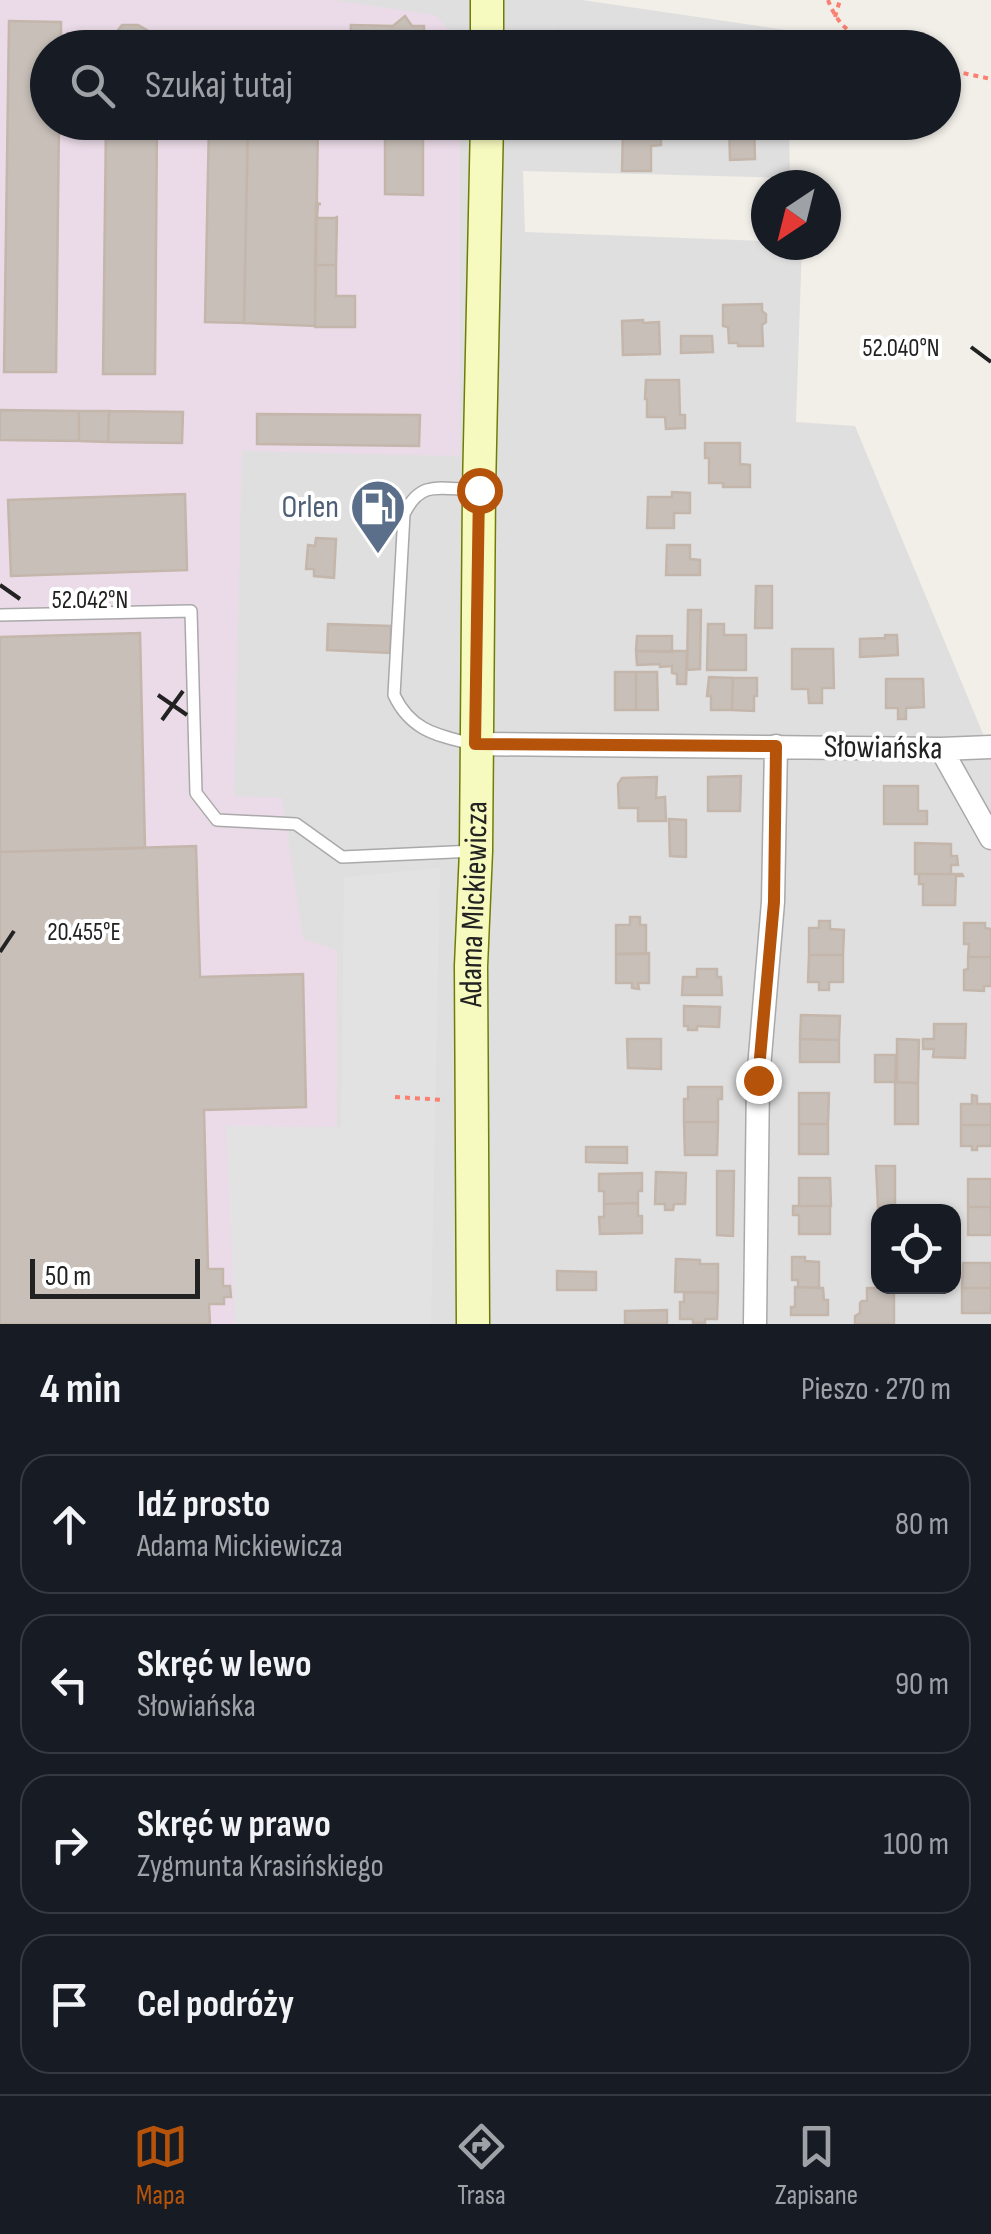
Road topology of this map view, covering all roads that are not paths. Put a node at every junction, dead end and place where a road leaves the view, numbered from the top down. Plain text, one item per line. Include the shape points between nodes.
1 (481, 1) edge
2 (485, 30) edge
3 (487, 140) edge
4 (479, 490) junction
5 (0, 615) edge
6 (475, 744) junction
7 (776, 746) junction
8 (991, 748) edge
9 (940, 750) junction
10 (991, 838) edge
11 (476, 851) junction
12 (473, 1324) edge
13 (755, 1324) edge

1 - 2 street
3 - 4 street, Adama Mickiewicza
4 - 6 street, Adama Mickiewicza
4 - 6 lane via 426,488 404,514 394,695 419,727
5 - 11 lane via 190,611 196,793 217,820 296,824 342,857
6 - 7 street, Słowiańska
6 - 11 street, Adama Mickiewicza
7 - 9 street, Słowiańska
7 - 13 street via 774,902 758,1080
8 - 9 street, Słowiańska
9 - 10 street
11 - 12 street, Adama Mickiewicza

